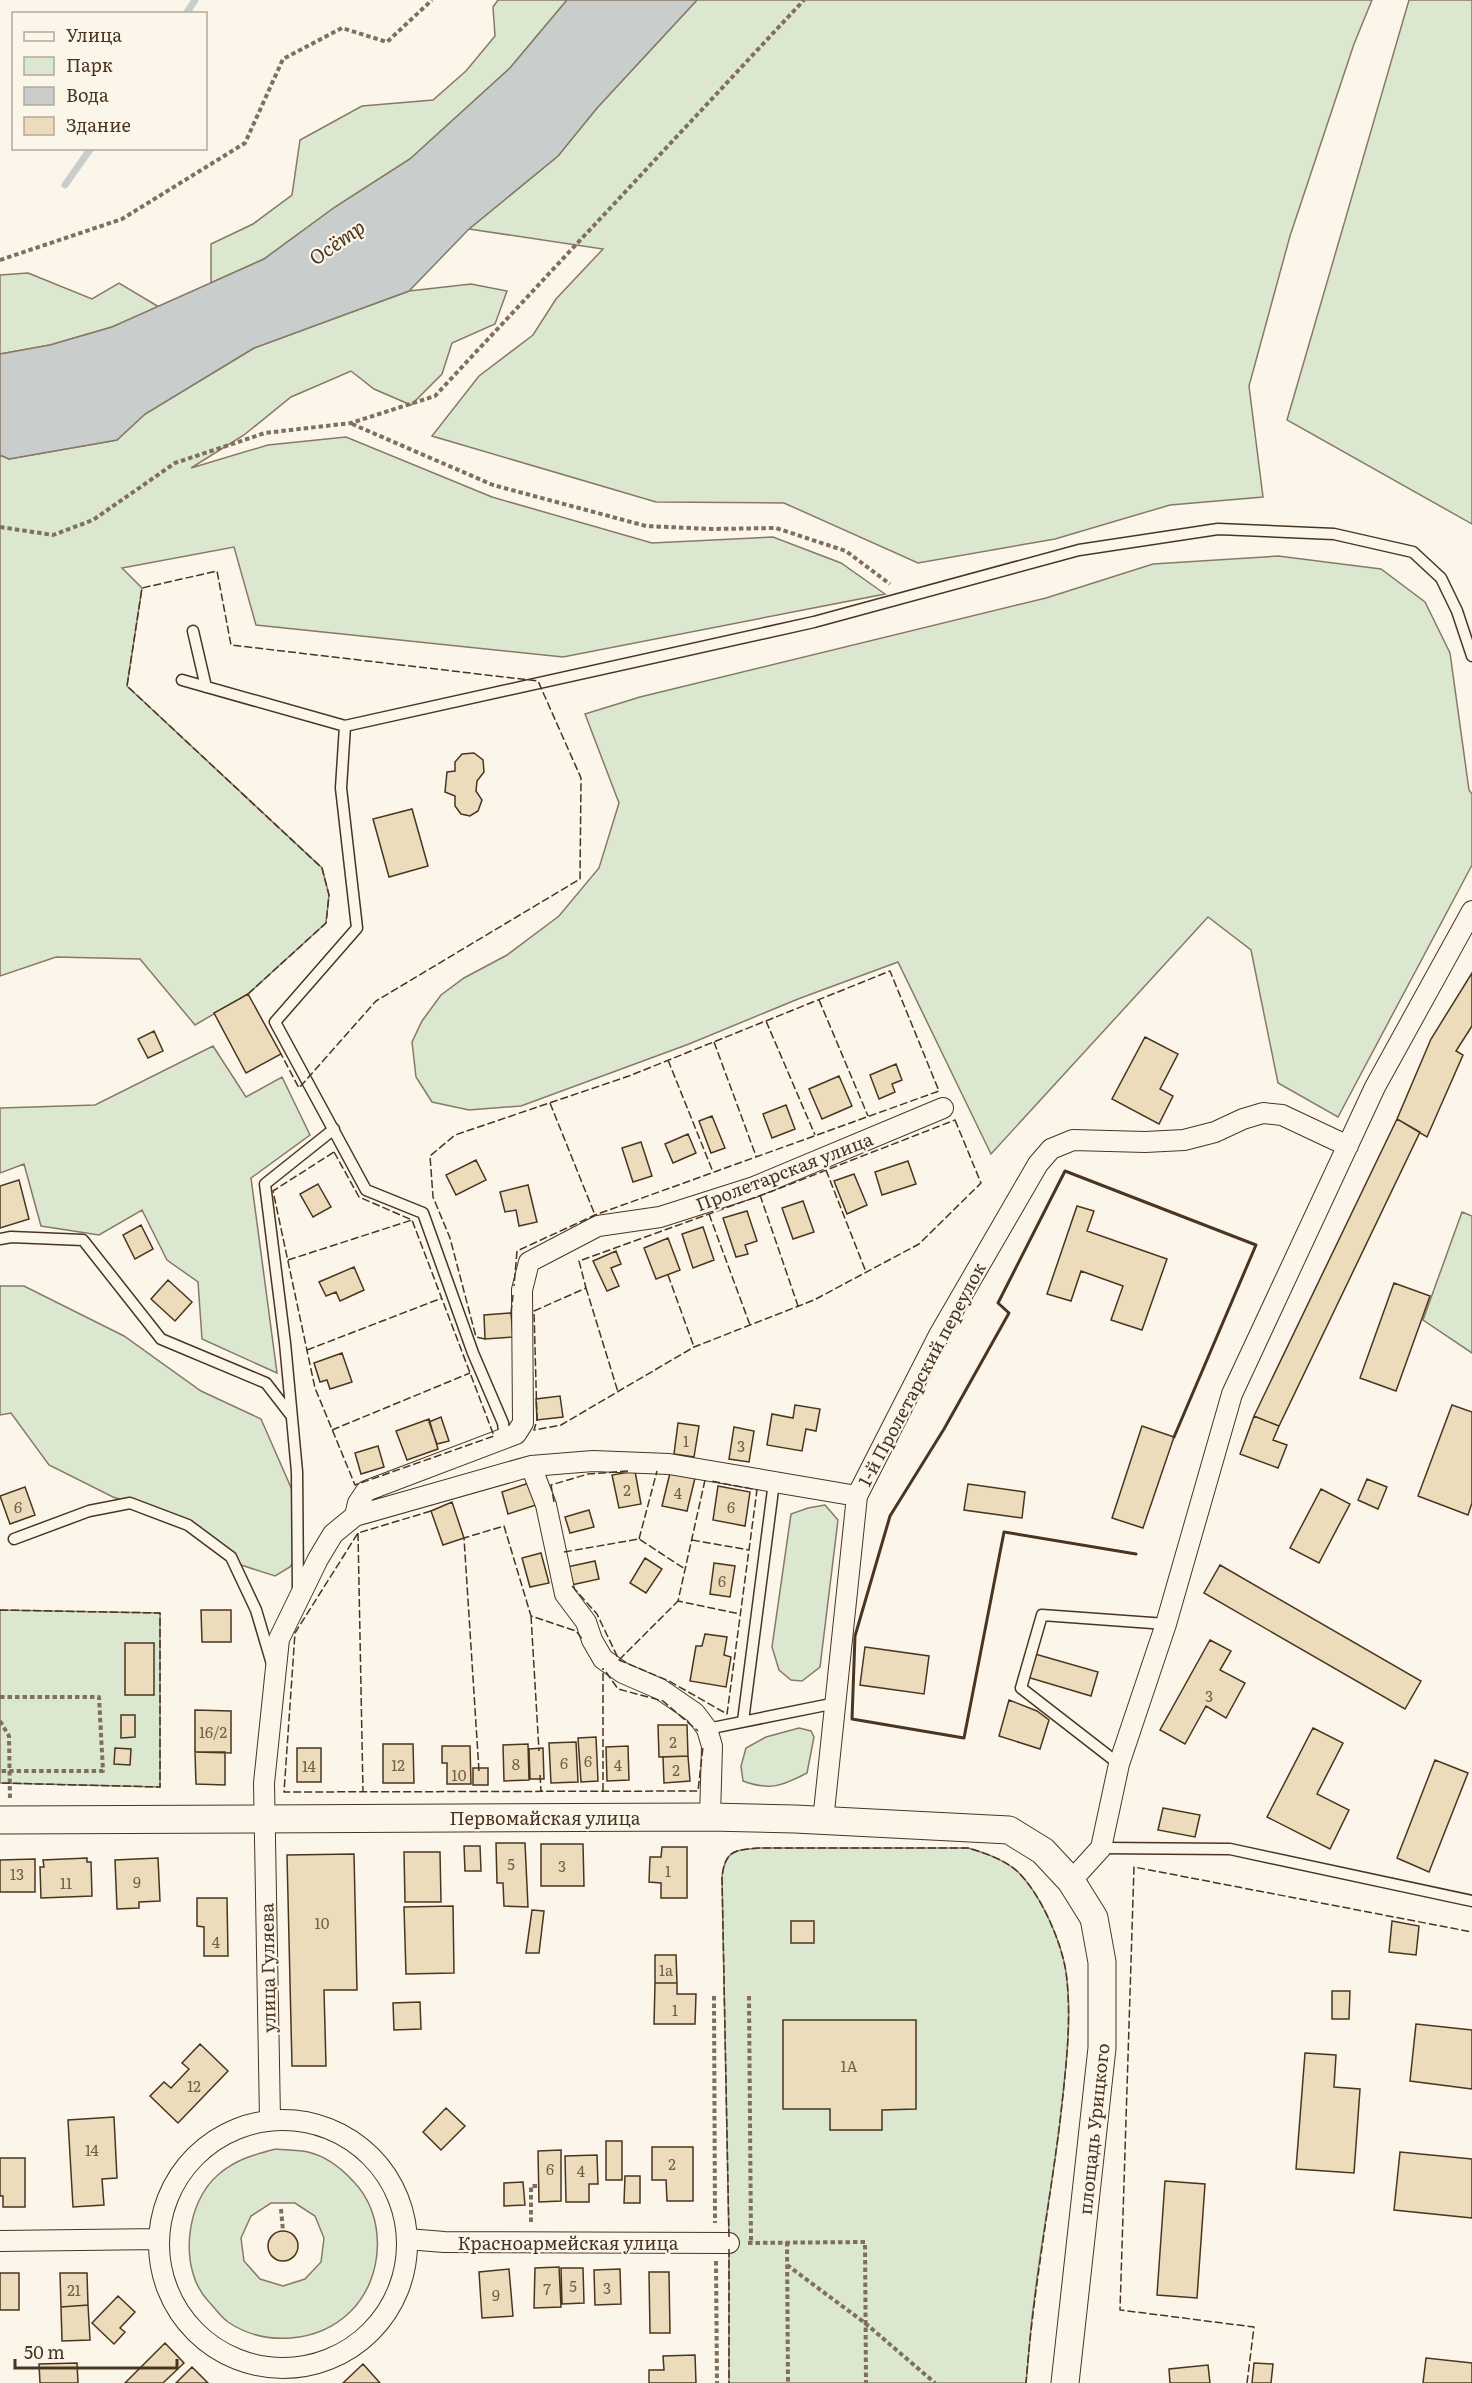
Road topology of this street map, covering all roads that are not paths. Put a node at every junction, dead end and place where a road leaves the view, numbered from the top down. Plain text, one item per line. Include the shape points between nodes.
1 (193, 631) dead end
2 (1472, 656) edge
3 (182, 680) dead end
4 (206, 687) junction
5 (345, 726) junction
6 (1472, 911) edge
7 (943, 1108) dead end
8 (334, 1130) junction
9 (1348, 1146) junction
10 (0, 1239) edge
11 (290, 1414) junction
12 (505, 1439) junction
13 (531, 1466) junction
14 (774, 1482) junction
15 (857, 1496) junction
16 (355, 1516) junction
17 (14, 1539) dead end
18 (298, 1603) junction
19 (1166, 1624) junction
20 (276, 1676) junction
21 (836, 1703) junction
22 (743, 1721) junction
23 (707, 1729) junction
24 (1119, 1764) junction
25 (711, 1817) junction
26 (264, 1818) junction
27 (5, 1820) edge
28 (823, 1821) junction
29 (1101, 1848) junction
30 (1071, 1881) junction
31 (1472, 1901) edge
32 (270, 2119) junction
33 (159, 2239) junction
34 (407, 2239) junction
35 (0, 2241) edge
36 (722, 2242) road end
37 (271, 2375) edge
38 (1065, 2383) edge

1 - 4 lane
2 - 5 lane via 1457,610 1441,578 1413,552 1334,534 1218,529 1079,550 814,622
3 - 4 lane
4 - 5 lane
5 - 8 lane via 341,788 357,928 275,1022
6 - 9 street via 1375,1087
7 - 12 street, Пролетарская улица via 754,1187 660,1217 598,1226 529,1262 522,1290 522,1424 516,1434
8 - 11 lane via 265,1184
8 - 12 lane via 366,1190 423,1214 503,1424
9 - 15 street, 1-й Пролетарский переулок via 1282,1115 1263,1113 1184,1140 1073,1140 1051,1149 1038,1164 939,1335
9 - 19 street via 1232,1394
10 - 11 lane via 83,1240 161,1339 266,1383
11 - 18 lane via 297,1472
12 - 16 street via 366,1491
13 - 14 street via 593,1461 669,1464
13 - 16 street
13 - 23 street via 546,1505 565,1594 586,1622 603,1659 623,1673 660,1689 695,1713
14 - 15 street
14 - 22 lane
15 - 21 street, 1-й Пролетарский переулок
16 - 18 street via 333,1534
17 - 20 lane via 89,1511 130,1503 189,1525 231,1557 256,1610
18 - 20 street via 279,1639
19 - 24 street
19 - 24 lane via 1042,1615 1021,1688
20 - 26 street
21 - 22 lane
21 - 28 street, 1-й Пролетарский переулок
22 - 23 lane
23 - 25 street via 712,1746
24 - 29 street
25 - 26 main road, Первомайская улица
25 - 28 main road, Первомайская улица
26 - 27 main road, Первомайская улица
26 - 32 street, улица Гуляева
28 - 30 main road, Первомайская улица via 1009,1830 1043,1851
29 - 30 street
29 - 31 lane via 1230,1849
30 - 38 main road, площадь Урицкого via 1094,1918 1102,1962 1102,2048
32 - 33 street via 225,2134 194,2157 172,2188
32 - 34 street via 296,2120 335,2130 368,2153 393,2185 406,2223
33 - 35 street
33 - 37 street via 167,2287 182,2315 203,2338
34 - 36 street, Красноармейская улица
34 - 37 street via 407,2257 398,2291 380,2322 354,2346 323,2362

